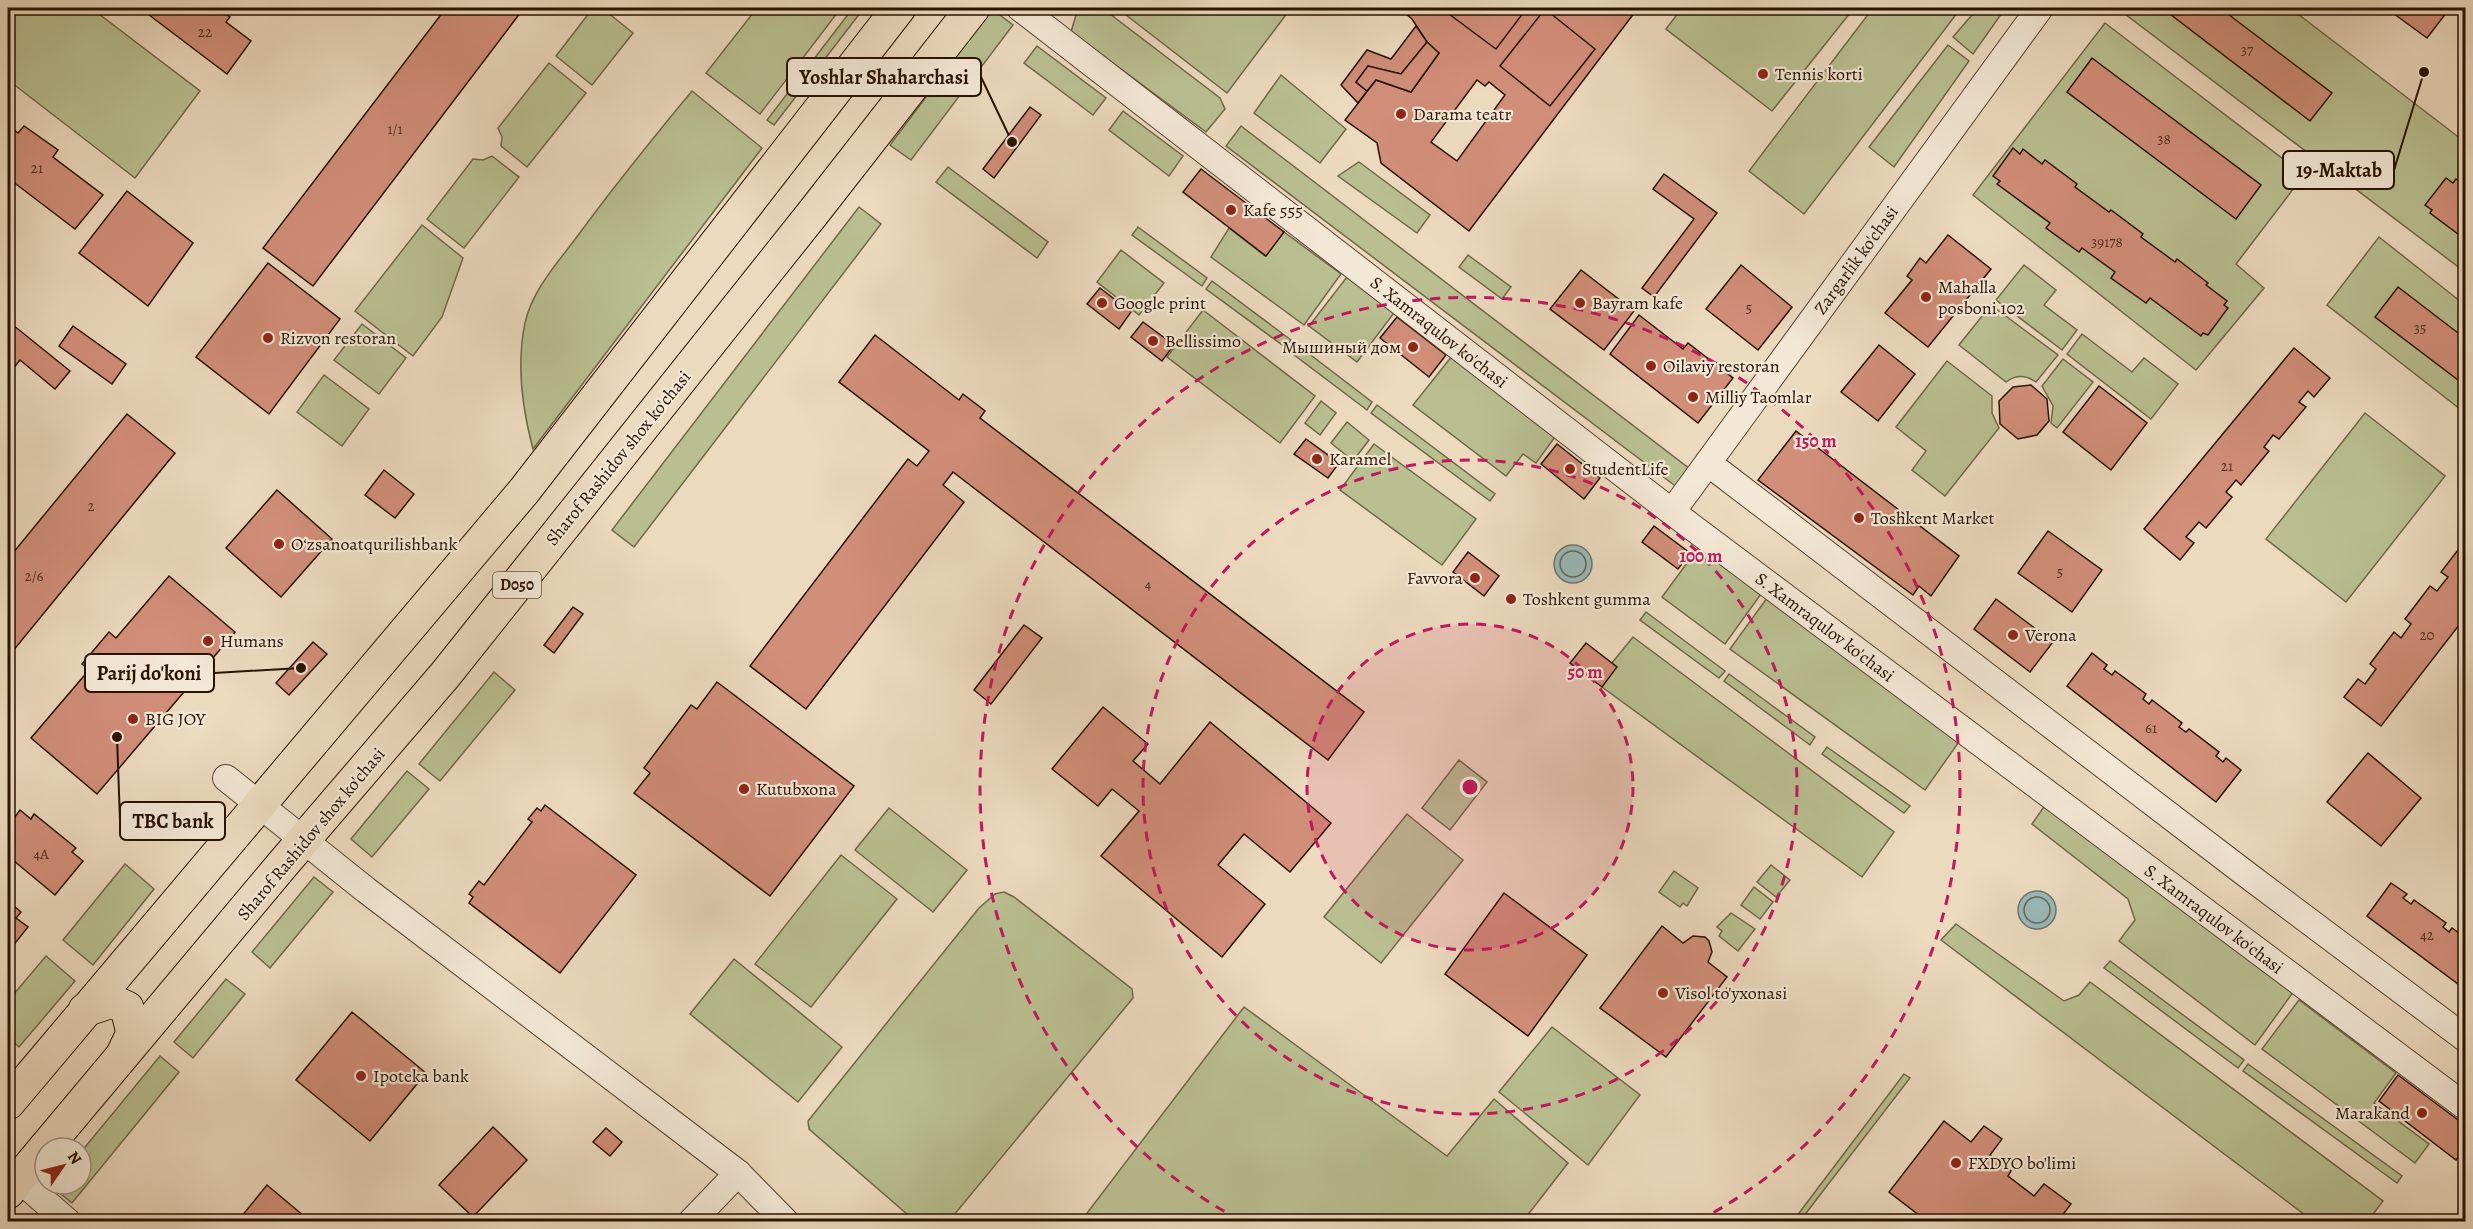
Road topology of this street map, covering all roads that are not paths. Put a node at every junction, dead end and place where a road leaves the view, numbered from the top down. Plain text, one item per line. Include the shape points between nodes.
1 (899, 8) edge
2 (973, 8) edge
3 (1020, 8) edge
4 (2040, 8) edge
5 (1708, 463) junction
6 (1672, 512) junction
7 (226, 778) dead end
8 (260, 804) junction
9 (304, 841) junction
10 (85, 1010) junction
11 (2466, 1039) edge
12 (121, 1059) junction
13 (8, 1103) edge
14 (2466, 1107) edge
15 (55, 1136) edge
16 (33, 1162) edge
17 (738, 1173) junction
18 (13, 1186) edge
19 (68, 1221) edge
20 (691, 1221) edge
21 (786, 1221) edge

1 - 8 main road via 524,491
2 - 9 main road, Sharof Rashidov shox ko'chasi / D050 via 460,657
3 - 6 street, S. Xamraqulov ko'chasi
4 - 5 street, Zargarlik ko'chasi
5 - 6 street, Zargarlik ko'chasi
5 - 11 street
6 - 14 street, S. Xamraqulov ko'chasi
7 - 8 street
8 - 9 street
8 - 10 main road
9 - 12 main road, Sharof Rashidov shox ko'chasi / D050
9 - 17 street
10 - 12 main road via 112,1001 127,1008 133,1033
10 - 13 main road
12 - 15 main road, Sharof Rashidov shox ko'chasi / D050
16 - 18 main road, Sharof Rashidov shox ko'chasi / D050
17 - 20 street
17 - 21 street
18 - 19 street

